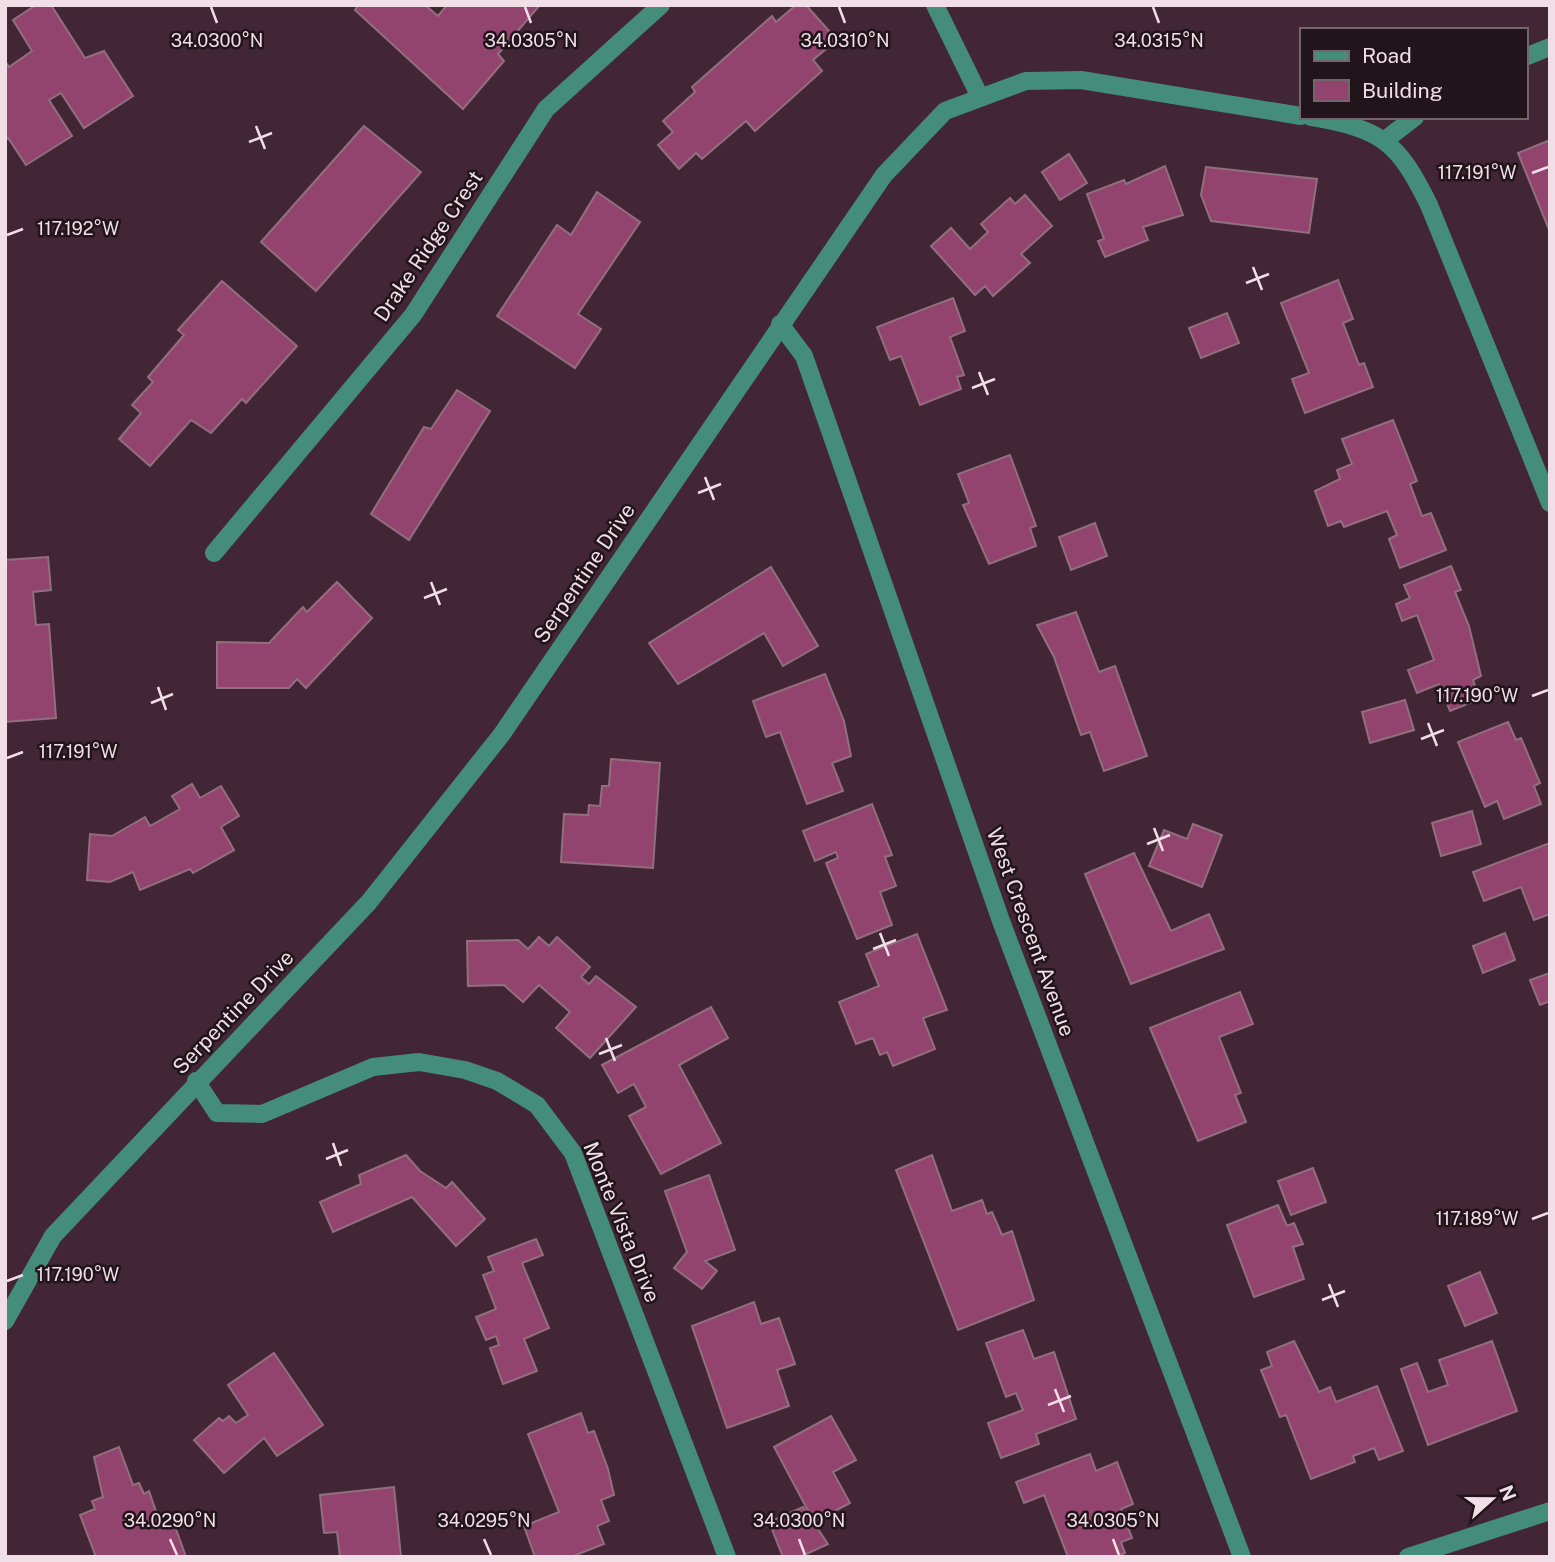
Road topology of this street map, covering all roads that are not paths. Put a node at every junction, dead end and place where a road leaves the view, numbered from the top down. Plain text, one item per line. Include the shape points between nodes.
1 (662, 5) edge
2 (935, 5) edge
3 (1550, 47) edge
4 (1527, 56) edge
5 (979, 97) junction
6 (1300, 116) edge
7 (1322, 119) edge
8 (1412, 119) edge
9 (1385, 140) junction
10 (780, 324) junction
11 (1550, 503) edge
12 (214, 553) dead end
13 (197, 1082) junction
14 (5, 1321) edge
15 (1550, 1511) edge
16 (727, 1557) edge
17 (1242, 1557) edge
18 (1408, 1557) edge

1 - 12 street, Drake Ridge Crest via 546,109 413,315
2 - 5 street
3 - 4 street
5 - 6 street, Serpentine Drive via 1026,81 1081,80
5 - 10 street, Serpentine Drive via 945,111 884,175
7 - 9 street
8 - 9 street
9 - 11 street via 1409,165 1429,205
10 - 13 street, Serpentine Drive via 502,734 369,902
10 - 17 street, West Crescent Avenue via 804,356 1001,921
13 - 14 street, Serpentine Drive via 53,1236
13 - 16 street, Monte Vista Drive via 217,1113 262,1114 373,1067 419,1062 486,1077 537,1105 573,1153
15 - 18 street

